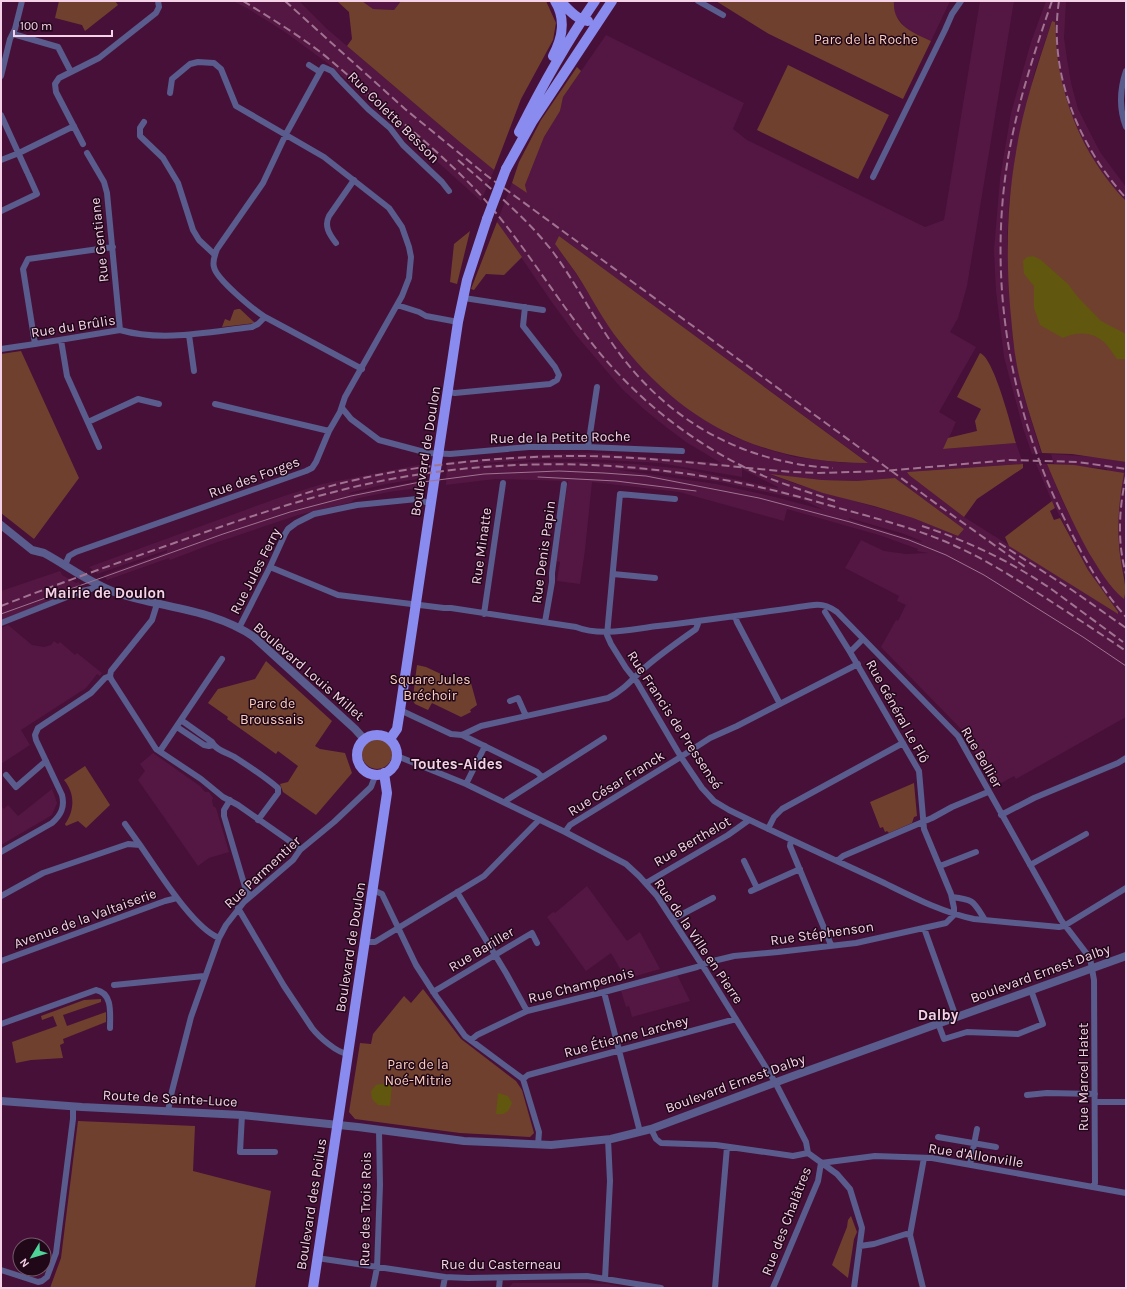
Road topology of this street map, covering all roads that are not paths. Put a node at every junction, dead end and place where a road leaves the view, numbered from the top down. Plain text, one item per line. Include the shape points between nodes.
1 (22, 1) edge
2 (158, 1) edge
3 (555, 1) edge
4 (560, 1) edge
5 (594, 1) edge
6 (612, 1) edge
7 (698, 1) edge
8 (961, 1) edge
9 (607, 6) edge
10 (724, 15) dead end
11 (582, 20) junction
12 (599, 20) junction
13 (12, 34) junction
14 (568, 42) junction
15 (574, 57) junction
16 (309, 65) dead end
17 (1126, 71) edge
18 (71, 72) junction
19 (320, 72) junction
20 (1, 76) edge
21 (170, 93) dead end
22 (1, 115) edge
23 (526, 118) junction
24 (144, 122) dead end
25 (74, 126) junction
26 (1126, 127) edge
27 (286, 134) junction
28 (83, 144) dead end
29 (19, 153) junction
30 (87, 153) dead end
31 (1, 160) edge
32 (506, 169) junction
33 (873, 177) dead end
34 (354, 180) junction
35 (449, 191) dead end
36 (1, 211) edge
37 (336, 243) dead end
38 (113, 247) junction
39 (215, 255) junction
40 (464, 298) junction
41 (397, 304) junction
42 (525, 308) junction
43 (543, 310) dead end
44 (265, 317) junction
45 (458, 322) junction
46 (120, 330) junction
47 (189, 335) junction
48 (61, 340) junction
49 (35, 344) junction
50 (1, 349) edge
51 (362, 368) junction
52 (194, 370) dead end
53 (597, 387) dead end
54 (448, 392) junction
55 (159, 404) dead end
56 (215, 404) dead end
57 (342, 408) junction
58 (88, 422) junction
59 (329, 431) junction
60 (99, 447) dead end
61 (588, 447) junction
62 (682, 451) dead end
63 (439, 454) junction
64 (503, 483) dead end
65 (564, 484) dead end
66 (675, 499) dead end
67 (431, 504) junction
68 (1, 525) edge
69 (64, 565) junction
70 (270, 567) junction
71 (613, 574) junction
72 (655, 578) dead end
73 (98, 585) junction
74 (157, 604) junction
75 (416, 604) junction
76 (828, 610) junction
77 (484, 614) junction
78 (735, 616) junction
79 (699, 621) junction
80 (545, 622) junction
81 (1, 623) edge
82 (682, 623) junction
83 (239, 628) junction
84 (607, 631) junction
85 (682, 639) junction
86 (863, 639) junction
87 (850, 652) junction
88 (222, 659) dead end
89 (858, 664) junction
90 (110, 676) junction
91 (634, 679) junction
92 (510, 700) dead end
93 (780, 704) junction
94 (400, 710) junction
95 (526, 716) junction
96 (181, 720) junction
97 (177, 727) junction
98 (462, 734) junction
99 (604, 738) dead end
100 (364, 739) junction
101 (390, 740) junction
102 (903, 743) junction
103 (213, 745) junction
104 (485, 746) junction
105 (160, 751) junction
106 (396, 756) junction
107 (681, 757) junction
108 (1126, 758) edge
109 (46, 761) junction
110 (379, 774) junction
111 (6, 775) dead end
112 (542, 778) junction
113 (466, 784) junction
114 (371, 787) junction
115 (387, 787) junction
116 (988, 792) junction
117 (230, 800) junction
118 (507, 800) dead end
119 (1001, 815) junction
120 (258, 820) junction
121 (539, 820) junction
122 (749, 820) junction
123 (923, 822) junction
124 (125, 824) dead end
125 (768, 829) junction
126 (565, 832) junction
127 (1086, 834) dead end
128 (791, 840) junction
129 (140, 845) junction
130 (300, 850) junction
131 (1, 852) edge
132 (976, 852) dead end
133 (744, 861) dead end
134 (837, 862) junction
135 (1030, 865) junction
136 (940, 866) junction
137 (800, 869) junction
138 (646, 882) junction
139 (1126, 888) edge
140 (373, 890) junction
141 (457, 892) junction
142 (1, 896) edge
143 (250, 896) junction
144 (952, 897) junction
145 (177, 898) junction
146 (713, 898) dead end
147 (238, 908) junction
148 (954, 915) junction
149 (673, 919) junction
150 (985, 920) junction
151 (1064, 926) junction
152 (398, 928) junction
153 (924, 928) junction
154 (219, 938) junction
155 (365, 942) junction
156 (538, 943) dead end
157 (831, 946) junction
158 (495, 955) junction
159 (1126, 956) edge
160 (1, 961) edge
161 (702, 965) junction
162 (1093, 968) junction
163 (204, 976) junction
164 (114, 985) dead end
165 (1030, 990) junction
166 (433, 992) junction
167 (604, 992) junction
168 (527, 1011) junction
169 (956, 1017) junction
170 (736, 1019) junction
171 (938, 1023) junction
172 (1, 1024) edge
173 (110, 1028) dead end
174 (471, 1040) junction
175 (619, 1050) junction
176 (348, 1054) junction
177 (523, 1079) junction
178 (775, 1082) junction
179 (1095, 1094) junction
180 (1027, 1095) dead end
181 (1, 1101) edge
182 (1095, 1102) junction
183 (1126, 1102) edge
184 (73, 1106) junction
185 (168, 1112) junction
186 (242, 1114) junction
187 (337, 1125) junction
188 (651, 1129) junction
189 (977, 1129) dead end
190 (379, 1130) junction
191 (640, 1132) junction
192 (938, 1137) dead end
193 (608, 1139) junction
194 (974, 1143) junction
195 (538, 1145) junction
196 (727, 1147) junction
197 (996, 1147) dead end
198 (275, 1152) dead end
199 (808, 1153) junction
200 (924, 1158) junction
201 (821, 1163) junction
202 (970, 1165) junction
203 (1093, 1186) junction
204 (1126, 1192) edge
205 (910, 1234) junction
206 (860, 1246) junction
207 (317, 1258) junction
208 (377, 1268) junction
209 (1, 1270) edge
210 (445, 1277) junction
211 (500, 1278) junction
212 (606, 1279) junction
213 (313, 1288) edge
214 (373, 1288) edge
215 (444, 1288) edge
216 (499, 1288) edge
217 (662, 1288) edge
218 (714, 1288) edge
219 (773, 1288) edge
220 (854, 1288) edge
221 (924, 1288) edge

1 - 13 street
2 - 18 street via 156,13 99,58
3 - 23 main road via 562,15 563,30 557,49 530,99
4 - 11 main road
5 - 11 main road
6 - 9 main road
7 - 10 street
8 - 33 street via 952,14
9 - 12 main road
11 - 12 main road
11 - 14 main road
12 - 15 main road
13 - 18 street via 58,47
13 - 20 street
14 - 15 main road via 569,50
14 - 23 main road
15 - 32 main road
16 - 19 street
17 - 26 street via 1121,100
18 - 25 street via 58,78 55,84 56,92
19 - 27 street
19 - 35 street, Rue Colette Besson via 323,67 332,71
21 - 27 street, Rue des Forges via 172,79 190,64 214,63 221,69 236,106
22 - 29 street
23 - 32 main road via 510,152
24 - 39 street via 140,128 140,136 163,158 178,183 193,230 199,240
25 - 28 street
25 - 29 street
27 - 34 street, Rue des Forges via 324,157
27 - 39 street via 263,183
29 - 31 street
29 - 36 street via 37,194
30 - 38 street, Rue Gentiane via 104,182
32 - 40 main road, Boulevard de Doulon, bridge via 471,267
34 - 37 street via 328,216 328,231
34 - 41 street, Rue des Forges via 389,208 406,238 411,257 410,273
38 - 46 street, Rue Gentiane
38 - 49 street via 28,259 23,269
39 - 44 street via 214,268 217,274 254,310
40 - 42 street
40 - 45 main road, Boulevard de Doulon
41 - 45 street via 426,316
41 - 51 street, Rue des Forges
42 - 43 street
42 - 54 street via 523,326 555,367 559,375 557,380 550,384
44 - 47 street, Rue du Brûlis via 252,327
44 - 51 street
45 - 54 main road, Boulevard de Doulon
46 - 47 street, Rue du Brûlis via 166,336
46 - 48 street, Rue du Brûlis
47 - 52 street
48 - 49 street, Rue du Brûlis
48 - 58 street via 67,376
49 - 50 street, Rue du Brûlis
51 - 57 street, Rue des Forges
53 - 61 street
54 - 63 main road, Boulevard de Doulon
55 - 58 street via 138,399
56 - 59 street
57 - 59 street, Rue des Forges
57 - 63 street, Rue de la Petite Roche via 351,419 379,440 424,453
58 - 60 street
59 - 69 street, Rue des Forges via 312,468 76,552 69,556
61 - 62 street, Rue de la Petite Roche
61 - 63 street, Rue de la Petite Roche via 529,447
63 - 67 main road, Boulevard de Doulon
64 - 77 street, Rue Minatte
65 - 80 street, Rue Denis Papin
66 - 71 street via 620,494
67 - 70 street, Rue Jules Ferry via 410,499 357,504 314,514 288,529
67 - 75 main road, Boulevard de Doulon
68 - 69 street, Boulevard Louis Millet via 32,550 44,553
69 - 73 street, Boulevard Louis Millet
70 - 75 street via 338,595
70 - 83 street, Rue Jules Ferry
71 - 72 street
71 - 84 street
73 - 74 street, Boulevard Louis Millet
73 - 81 street
74 - 83 street, Boulevard Louis Millet via 214,618
74 - 90 street via 152,620 111,671
75 - 77 street
75 - 94 main road, Boulevard de Doulon
76 - 78 street via 822,604
76 - 86 street, Rue Bellier via 837,612
76 - 87 street, Rue Général Le Flô
77 - 80 street
78 - 79 street
78 - 93 street
79 - 82 street
79 - 85 street via 696,630
80 - 84 street via 596,632
82 - 84 street
82 - 85 street
83 - 100 street, Boulevard Louis Millet via 254,637
84 - 91 street, Rue Francis de Pressensé via 608,639
85 - 91 street
86 - 87 street, Rue Général Le Flô
86 - 116 street, Rue Bellier via 952,729
87 - 89 street, Rue Général Le Flô
88 - 96 street
89 - 93 street, Rue César Franck
89 - 102 street, Rue Général Le Flô
90 - 105 street via 153,746
90 - 109 street via 104,678 91,693 38,728 36,740
91 - 95 street via 608,698
91 - 107 street, Rue Francis de Pressensé
92 - 95 street via 518,698
93 - 107 street, Rue César Franck via 710,738
94 - 98 street via 447,733
94 - 101 main road, Boulevard de Doulon via 397,729
95 - 98 street via 481,726
96 - 97 street
96 - 103 street via 210,740
97 - 103 street via 204,745
97 - 105 street
98 - 104 street
99 - 112 street
100 - 101 main road via 377,734
100 - 110 main road via 357,750 358,761 364,770
101 - 106 main road
102 - 123 street, Rue Général Le Flô via 919,770
102 - 125 street via 782,809
103 - 120 street via 235,757 278,788 278,793
104 - 112 street via 537,772
104 - 113 street
105 - 117 street via 201,779 212,790
106 - 110 main road via 394,765
106 - 113 street, Rue de la Ville en Pierre
107 - 122 street, Rue Francis de Pressensé via 714,801
107 - 126 street, Rue César Franck via 570,825
108 - 119 street
109 - 111 street via 16,787
109 - 131 street via 62,795 63,806 60,814 52,823
110 - 114 street via 374,778
110 - 115 main road, Boulevard de Doulon
112 - 118 street
113 - 121 street, Rue de la Ville en Pierre
114 - 115 street
114 - 130 street, Rue Parmentier
115 - 140 main road, Boulevard de Doulon
116 - 119 street, Rue Bellier
116 - 123 street
117 - 120 street
117 - 143 street via 224,810 224,816
119 - 135 street, Rue Bellier
120 - 130 street
121 - 126 street, Rue de la Ville en Pierre
121 - 141 street via 484,876
122 - 125 street, Rue Francis de Pressensé
122 - 138 street, Rue Berthelot via 728,835
123 - 134 street via 843,856
123 - 136 street, Rue Général Le Flô
124 - 129 street
125 - 128 street, Rue Francis de Pressensé
126 - 138 street, Rue de la Ville en Pierre via 626,864
127 - 135 street
128 - 134 street, Rue Francis de Pressensé
128 - 137 street via 790,846
129 - 142 street via 128,844 42,873
129 - 145 street
130 - 143 street, Rue Parmentier
132 - 136 street
133 - 137 street via 754,890
134 - 148 street, Rue Francis de Pressensé
135 - 151 street, Rue Bellier
136 - 144 street, Rue Général Le Flô
137 - 157 street
138 - 149 street, Rue de la Ville en Pierre
139 - 151 street
140 - 152 street via 382,894
140 - 155 main road, Boulevard de Doulon
141 - 152 street
141 - 158 street
143 - 147 street, Rue Parmentier
144 - 148 street, Rue Général Le Flô
144 - 150 street via 974,902
145 - 154 street via 187,911
145 - 160 street, Avenue de la Valtaiserie
146 - 149 street
147 - 154 street, Rue Parmentier
147 - 176 street via 312,1028 341,1053
148 - 150 street, Rue Francis de Pressensé
148 - 153 street, Rue Stéphenson via 946,923
149 - 161 street, Rue de la Ville en Pierre
150 - 151 street
151 - 162 street via 1088,956
152 - 155 street via 375,942
152 - 166 street
153 - 157 street, Rue Stéphenson
153 - 169 street
154 - 163 street, Rue Parmentier
155 - 176 main road, Boulevard de Doulon
156 - 158 street, Rue Bariller via 532,933
157 - 161 street, Rue Stéphenson via 734,956
158 - 166 street, Rue Bariller
158 - 168 street
159 - 162 street, Boulevard Ernest Dalby
161 - 167 street, Rue Champenois
161 - 170 street, Rue de la Ville en Pierre
162 - 165 street, Boulevard Ernest Dalby
162 - 179 street, Rue Marcel Hatet
163 - 164 street
163 - 185 street, Rue Parmentier via 191,1017
165 - 169 street, Boulevard Ernest Dalby
165 - 171 street via 1043,1024 1018,1034 967,1032 944,1039
166 - 174 street via 465,1036
167 - 168 street, Rue Champenois
167 - 175 street
168 - 174 street, Rue Champenois
169 - 171 street, Boulevard Ernest Dalby
170 - 175 street, Rue Étienne Larchey
170 - 178 street, Rue de la Ville en Pierre
171 - 178 street, Boulevard Ernest Dalby
172 - 173 street via 96,990 103,992 109,1001
174 - 177 street
175 - 177 street, Rue Étienne Larchey via 528,1075
175 - 191 street
176 - 187 main road, Boulevard de Doulon
177 - 195 street via 539,1132
178 - 188 street, Boulevard Ernest Dalby
178 - 199 street, Rue de la Ville en Pierre via 806,1142
179 - 180 street
179 - 182 street, Rue Marcel Hatet
181 - 184 street, Route de Sainte-Luce
182 - 183 street
182 - 203 street, Rue Marcel Hatet
184 - 185 street, Route de Sainte-Luce
184 - 209 street via 57,1249 50,1271 46,1279 38,1282
185 - 186 street, Route de Sainte-Luce
186 - 187 street, Route de Sainte-Luce
186 - 198 street via 240,1152
187 - 190 street, Boulevard Ernest Dalby
187 - 207 main road, Boulevard des Poilus
188 - 191 street, Boulevard Ernest Dalby
188 - 196 street via 661,1143
189 - 194 street
190 - 195 street, Boulevard Ernest Dalby via 464,1141
190 - 208 street, Rue des Trois Rois
191 - 193 street, Boulevard Ernest Dalby
192 - 194 street
193 - 195 street, Boulevard Ernest Dalby
193 - 212 street via 610,1181
194 - 197 street
194 - 202 street
196 - 199 street via 793,1156
196 - 218 street
199 - 201 street
200 - 201 street, Rue d'Allonville via 874,1156
200 - 202 street, Rue d'Allonville
200 - 205 street
201 - 206 street via 837,1174 850,1189 862,1228
201 - 219 street, Rue des Chalâtres via 818,1181
202 - 203 street, Rue d'Allonville
203 - 204 street, Rue d'Allonville
205 - 206 street
205 - 221 street
206 - 220 street
207 - 208 street, Rue du Casterneau
207 - 213 main road, Boulevard des Poilus
208 - 210 street, Rue du Casterneau
208 - 214 street, Rue des Trois Rois
210 - 211 street, Rue du Casterneau
210 - 215 street
211 - 212 street, Rue du Casterneau via 587,1276
211 - 216 street
212 - 217 street, Rue du Casterneau

